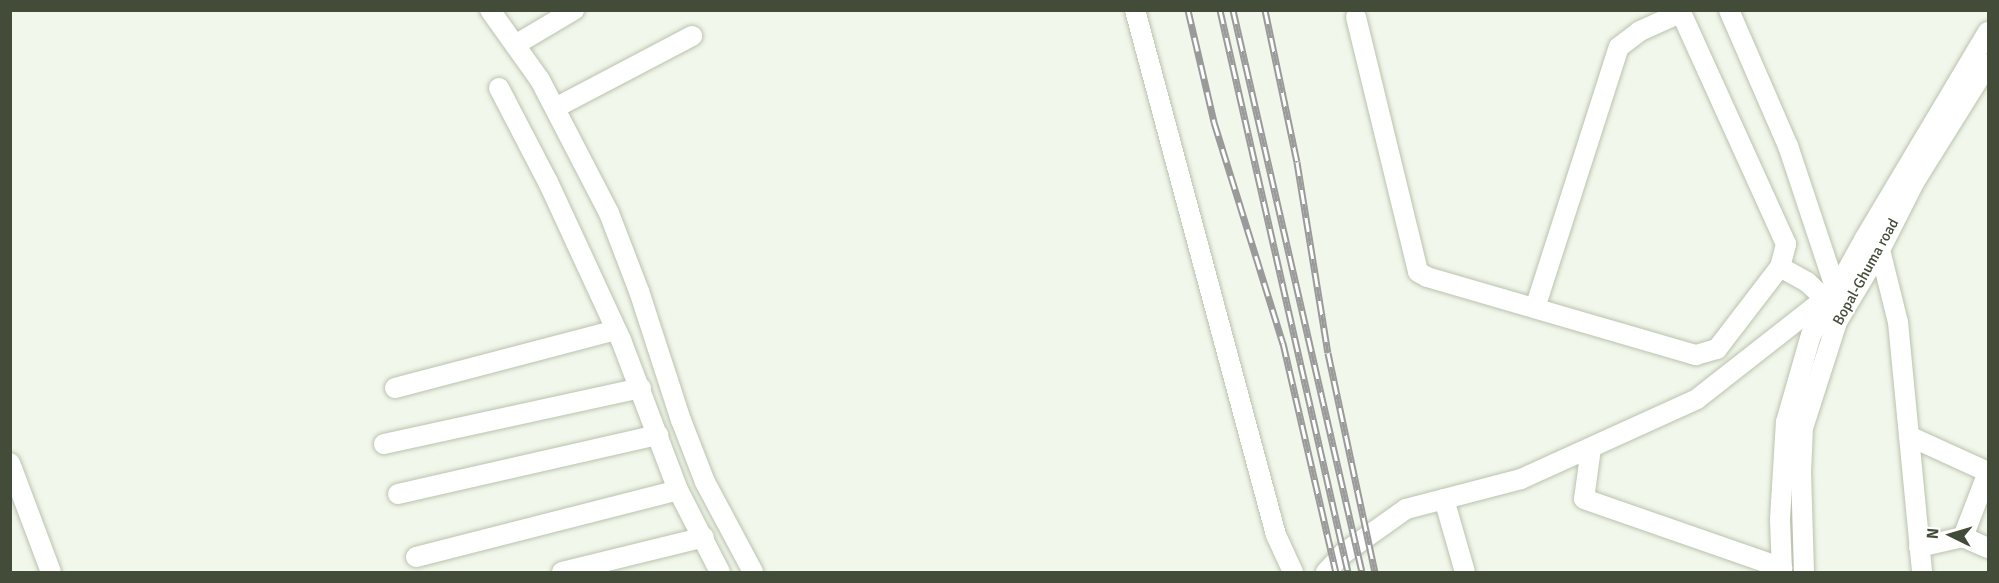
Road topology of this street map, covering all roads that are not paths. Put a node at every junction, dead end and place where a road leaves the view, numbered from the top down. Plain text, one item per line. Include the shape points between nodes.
1 (490, 10) edge
2 (574, 10) edge
3 (1135, 10) edge
4 (1729, 10) edge
5 (1680, 12) edge
6 (1356, 17) dead end
7 (1989, 32) edge
8 (692, 36) dead end
9 (515, 45) junction
10 (1987, 69) edge
11 (499, 88) dead end
12 (555, 108) junction
13 (1880, 250) junction
14 (1780, 267) junction
15 (1837, 296) junction
16 (1535, 308) junction
17 (616, 330) junction
18 (395, 388) dead end
19 (641, 388) junction
20 (658, 435) junction
21 (1909, 436) junction
22 (384, 444) dead end
23 (1591, 448) junction
24 (10, 463) edge
25 (1988, 472) edge
26 (678, 490) junction
27 (398, 494) dead end
28 (1444, 499) junction
29 (704, 537) junction
30 (1963, 537) junction
31 (1919, 547) junction
32 (1989, 548) edge
33 (416, 557) dead end
34 (1782, 570) edge
35 (51, 573) edge
36 (562, 573) edge
37 (720, 573) edge
38 (753, 573) edge
39 (1293, 573) edge
40 (1326, 573) edge
41 (1465, 573) edge
42 (1804, 573) edge
43 (1922, 573) edge

1 - 9 street
2 - 9 street
3 - 39 street via 1276,534
4 - 15 street via 1788,146
5 - 14 street via 1786,244
5 - 16 street via 1619,46
6 - 16 street via 1418,272
7 - 15 street
8 - 12 street
9 - 12 street
10 - 13 street, Bopal-Ghuma road via 1914,181
11 - 17 street via 548,182
12 - 38 street via 609,213 705,482
13 - 15 street, Bopal-Ghuma road
13 - 21 street via 1899,322
14 - 15 street
14 - 16 street via 1717,349 1708,353 1696,355
15 - 23 street via 1696,399
15 - 34 street via 1811,334 1786,422 1780,519
15 - 42 street, Bopal-Ghuma road via 1837,322 1803,428
17 - 18 street
17 - 19 street
19 - 20 street
19 - 22 street
20 - 26 street
20 - 27 street
21 - 25 street
21 - 31 street
23 - 28 street via 1521,479
23 - 34 street via 1584,499
24 - 35 street
25 - 30 street
26 - 29 street
26 - 33 street
28 - 40 street via 1406,509 1344,553
28 - 41 street
29 - 36 street
29 - 37 street
30 - 31 street
30 - 32 street
31 - 43 street

